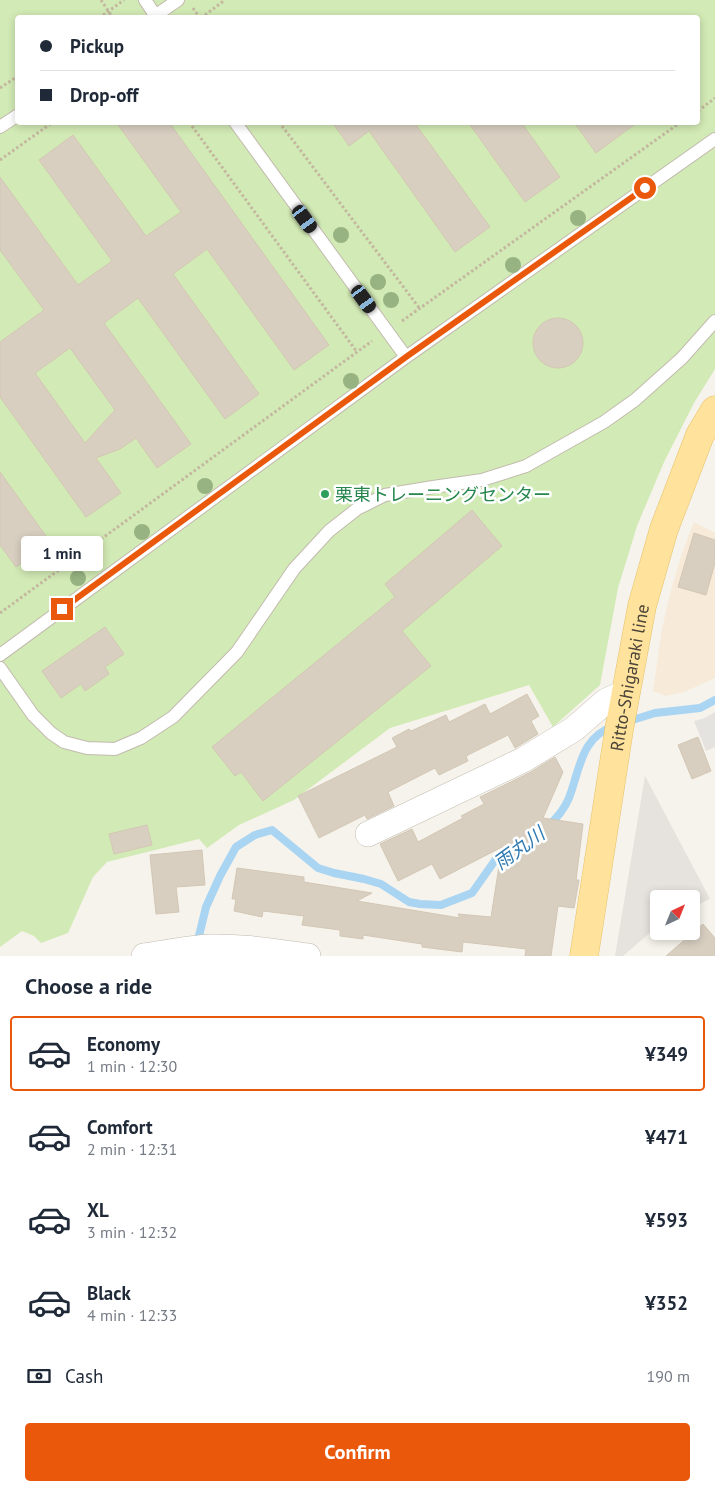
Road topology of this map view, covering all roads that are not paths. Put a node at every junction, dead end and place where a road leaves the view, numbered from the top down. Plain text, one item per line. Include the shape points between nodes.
1 (145, 0) edge
2 (178, 0) edge
3 (154, 15) edge
4 (158, 15) edge
5 (15, 117) edge
6 (237, 125) edge
7 (0, 127) edge
8 (715, 139) edge
9 (715, 321) edge
10 (406, 357) junction
11 (715, 410) edge
12 (0, 655) edge
13 (0, 668) edge
14 (623, 710) junction
15 (368, 834) dead end
16 (144, 956) edge
17 (308, 956) edge
18 (584, 956) edge

1 - 3 lane
2 - 4 lane
5 - 7 lane
6 - 10 lane
8 - 10 lane
9 - 13 lane via 682,358 636,400 526,466 482,480 385,495 356,508 329,530 294,569 237,652 174,717 141,738 115,749 87,748 64,742 33,715
10 - 12 lane
11 - 14 main road, Ritto-Shigaraki line via 700,435 664,530 642,606
14 - 15 street via 606,701 574,729 523,760
14 - 18 main road, Ritto-Shigaraki line
16 - 17 street via 211,947

